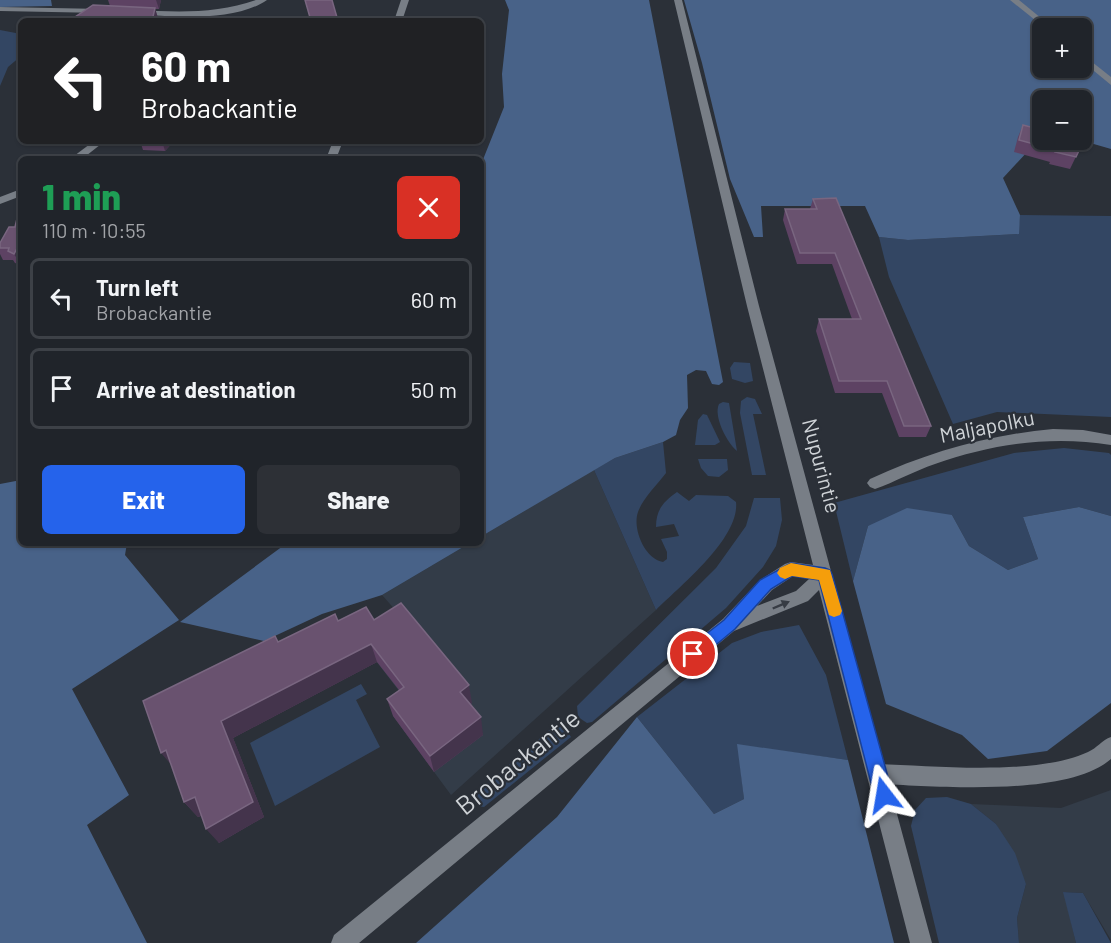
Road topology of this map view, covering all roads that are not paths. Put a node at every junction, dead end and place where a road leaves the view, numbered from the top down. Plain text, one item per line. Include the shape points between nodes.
1 (263, 0) edge
2 (405, 0) edge
3 (678, 0) edge
4 (1014, 0) edge
5 (0, 9) edge
6 (114, 11) edge
7 (130, 12) edge
8 (195, 18) edge
9 (399, 18) edge
10 (1036, 18) edge
11 (1092, 66) edge
12 (1111, 82) edge
13 (96, 144) edge
14 (79, 156) edge
15 (18, 193) edge
16 (0, 201) edge
17 (1111, 440) edge
18 (875, 483) dead end
19 (825, 574) junction
20 (729, 624) junction
21 (1111, 746) edge
22 (878, 774) junction
23 (342, 943) edge
24 (921, 943) edge

1 - 8 street
2 - 9 street
3 - 19 street, Nupurintie via 753,306
4 - 10 street
5 - 6 street
7 - 8 street
11 - 12 street
13 - 14 street
15 - 16 street
17 - 18 street, Maljapolku via 1063,436 990,443 906,467
20 -> 19 street, Brobackantie via 802,596
19 - 20 street, Brobackantie via 791,569 765,585
19 - 22 street, Nupurintie
20 - 23 street, Brobackantie
21 - 22 street via 1096,759 1037,773 966,777
22 - 24 street, Nupurintie

